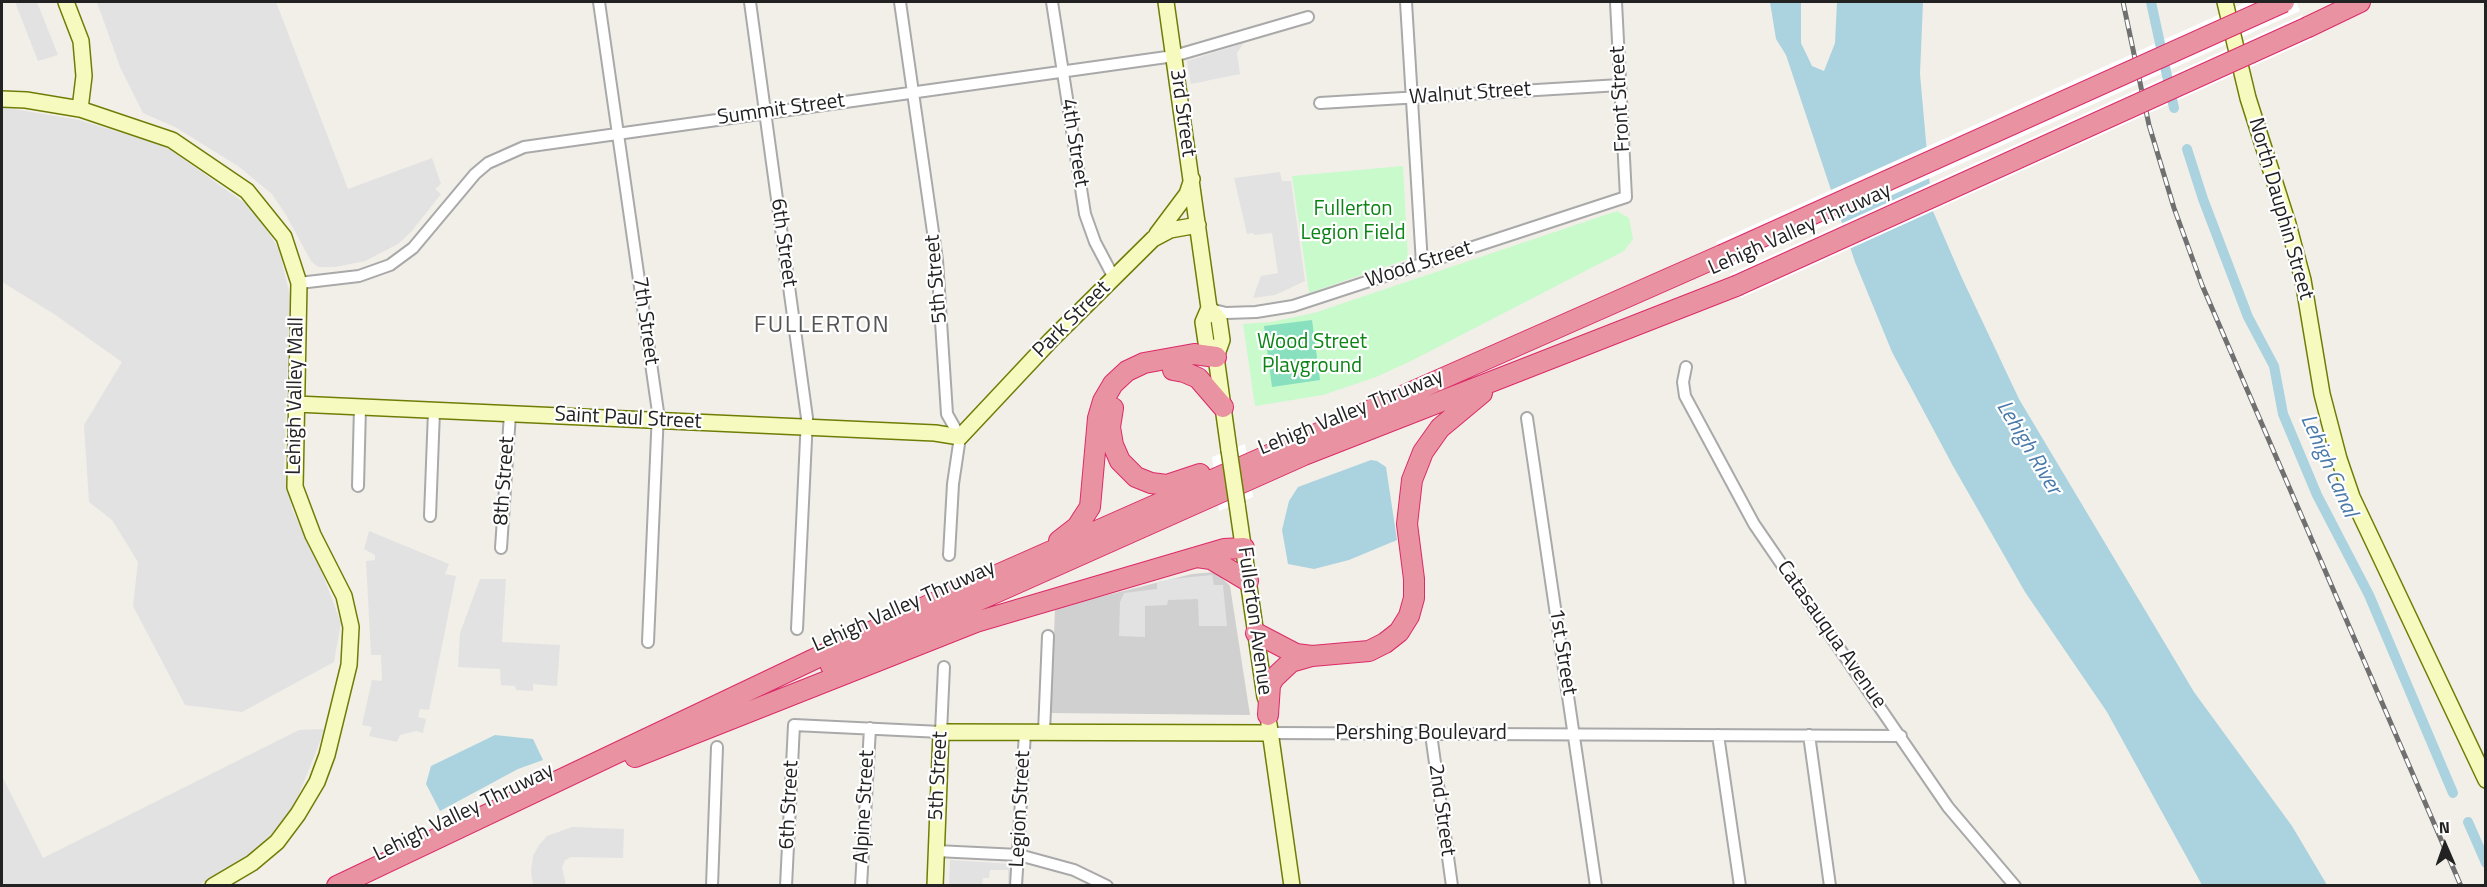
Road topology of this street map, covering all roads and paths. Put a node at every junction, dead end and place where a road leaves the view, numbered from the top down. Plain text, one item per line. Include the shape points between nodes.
1 (66, 2) edge
2 (599, 2) edge
3 (750, 2) edge
4 (900, 2) edge
5 (1052, 2) edge
6 (1166, 2) edge
7 (1406, 2) edge
8 (1616, 2) edge
9 (2225, 2) edge
10 (2284, 2) edge
11 (2360, 2) edge
12 (1308, 17) dead end
13 (1174, 56) junction
14 (1062, 72) junction
15 (1620, 85) junction
16 (913, 92) junction
17 (1413, 98) junction
18 (2, 99) edge
19 (1320, 103) dead end
20 (80, 109) junction
21 (765, 113) junction
22 (618, 134) junction
23 (1192, 179) junction
24 (1626, 196) joint
25 (1198, 225) junction
26 (1153, 239) junction
27 (1422, 264) junction
28 (1114, 278) junction
29 (299, 283) junction
30 (1209, 308) junction
31 (1216, 357) junction
32 (1686, 367) dead end
33 (1173, 370) junction
34 (1498, 380) junction
35 (296, 404) junction
36 (360, 407) junction
37 (1223, 407) junction
38 (434, 411) junction
39 (510, 414) junction
40 (1527, 418) dead end
41 (658, 421) junction
42 (806, 427) junction
43 (960, 437) junction
44 (1310, 437) junction
45 (358, 486) dead end
46 (430, 516) dead end
47 (501, 548) dead end
48 (1244, 548) junction
49 (949, 555) dead end
50 (1197, 558) junction
51 (1248, 581) junction
52 (910, 613) junction
53 (797, 629) dead end
54 (1256, 633) junction
55 (1048, 636) dead end
56 (648, 642) dead end
57 (1312, 656) junction
58 (944, 667) dead end
59 (1269, 724) junction
60 (870, 728) junction
61 (941, 732) junction
62 (1025, 732) junction
63 (1044, 732) junction
64 (1431, 734) junction
65 (1574, 734) junction
66 (1718, 735) junction
67 (1809, 735) junction
68 (1901, 736) junction
69 (717, 747) dead end
70 (635, 757) junction
71 (2486, 780) edge
72 (936, 851) junction
73 (1019, 855) junction
74 (213, 885) edge
75 (337, 885) edge
76 (367, 885) edge
77 (712, 885) edge
78 (786, 885) edge
79 (861, 885) edge
80 (935, 885) edge
81 (1016, 885) edge
82 (1107, 885) edge
83 (1292, 885) edge
84 (1452, 885) edge
85 (1596, 885) edge
86 (1740, 885) edge
87 (1830, 885) edge
88 (2015, 885) edge

1 - 20 street via 81,41 84,76
2 - 22 street, 7th Street
3 - 21 street, 6th Street
4 - 16 street, 5th Street
5 - 14 street, 4th Street
6 - 13 street, 3rd Street
7 - 17 street
8 - 15 street, Front Street
9 - 71 street, North Dauphin Street via 2248,98 2303,280 2322,394 2344,474
10 - 44 highway, Lehigh Valley Thruway, bridge
11 - 34 highway, Lehigh Valley Thruway, bridge via 1736,286
12 - 13 street, Summit Street
13 - 14 street, Summit Street
13 - 23 street, 3rd Street
14 - 16 street, Summit Street
14 - 28 street, 4th Street via 1085,214
15 - 17 street, Walnut Street
15 - 24 street, Front Street
16 - 21 street, Summit Street
16 - 43 street, 5th Street via 937,260 947,414
17 - 19 street, Walnut Street
17 - 27 street
18 - 20 street, Lehigh Valley Mall
20 - 29 street, Lehigh Valley Mall via 172,140 247,191 285,237
21 - 22 street, Summit Street
21 - 42 street, 6th Street
22 - 29 street, Summit Street via 524,147 504,155 475,174 413,248 390,265 359,276
22 - 41 street, 7th Street
23 - 25 street, 3rd Street
23 - 26 street via 1187,194
24 - 27 street, Wood Street
25 - 26 street, Park Street via 1170,230
25 - 30 street, Fullerton Avenue
26 - 28 street, Park Street
27 - 30 street, Wood Street via 1281,309 1226,313
28 - 43 street, Park Street
29 - 35 street, Lehigh Valley Mall
30 - 31 street, Fullerton Avenue via 1203,322 1206,342
31 - 33 highway via 1199,366
31 - 37 street, Fullerton Avenue
31 - 52 highway via 1194,354 1152,361 1119,377 1100,410 1091,500 1077,527 1064,538
32 - 68 street, Catasauqua Avenue via 1685,396 1754,525
33 - 37 highway via 1198,378
33 - 44 highway via 1134,381 1117,399 1112,412 1110,427 1116,453 1124,467 1143,481 1167,485
34 - 57 highway via 1440,428 1417,465 1407,509 1414,598 1404,625 1393,638 1369,651
34 - 70 highway, Lehigh Valley Thruway via 1305,455 749,702
35 - 36 street, Saint Paul Street
35 - 74 street, Lehigh Valley Mall via 295,487 313,535 344,596 351,627 349,665 327,755 298,814 277,842 252,863
36 - 38 street, Saint Paul Street
36 - 45 street
37 - 48 street, Fullerton Avenue, bridge
38 - 39 street, Saint Paul Street
38 - 46 street
39 - 41 street, Saint Paul Street
39 - 47 street, 8th Street
40 - 65 street, 1st Street
41 - 42 street, Saint Paul Street
41 - 56 street, 7th Street
42 - 43 street, Saint Paul Street
42 - 53 street, 6th Street
43 - 49 street
44 - 52 highway, Lehigh Valley Thruway
48 - 50 highway via 1224,549
48 - 51 street, Fullerton Avenue
50 - 51 highway via 1211,559
50 - 70 highway via 976,622
51 - 54 street, Fullerton Avenue
52 - 75 highway, Lehigh Valley Thruway
54 - 57 highway via 1296,654
54 - 59 street, Fullerton Avenue
55 - 63 street
57 - 59 highway via 1291,662 1274,678 1270,685
58 - 61 street, 5th Street
59 - 63 street, Pershing Boulevard
59 - 64 street, Pershing Boulevard
59 - 83 street, Fullerton Avenue
60 - 61 street
60 - 78 street, 6th Street via 794,725
60 - 79 street, Alpine Street
61 - 62 street, Pershing Boulevard
61 - 72 street, 5th Street
62 - 63 street, Pershing Boulevard
62 - 73 street, Legion Street
64 - 65 street, Pershing Boulevard
64 - 84 street, 2nd Street
65 - 66 street, Pershing Boulevard
65 - 85 street, 1st Street
66 - 67 street, Pershing Boulevard
66 - 86 street
67 - 68 street, Pershing Boulevard
67 - 87 street
68 - 88 street, Catasauqua Avenue via 1948,807
69 - 77 street
70 - 76 highway, Lehigh Valley Thruway
72 - 73 street
72 - 80 street, 5th Street
73 - 81 street, Legion Street
73 - 82 street via 1074,870

